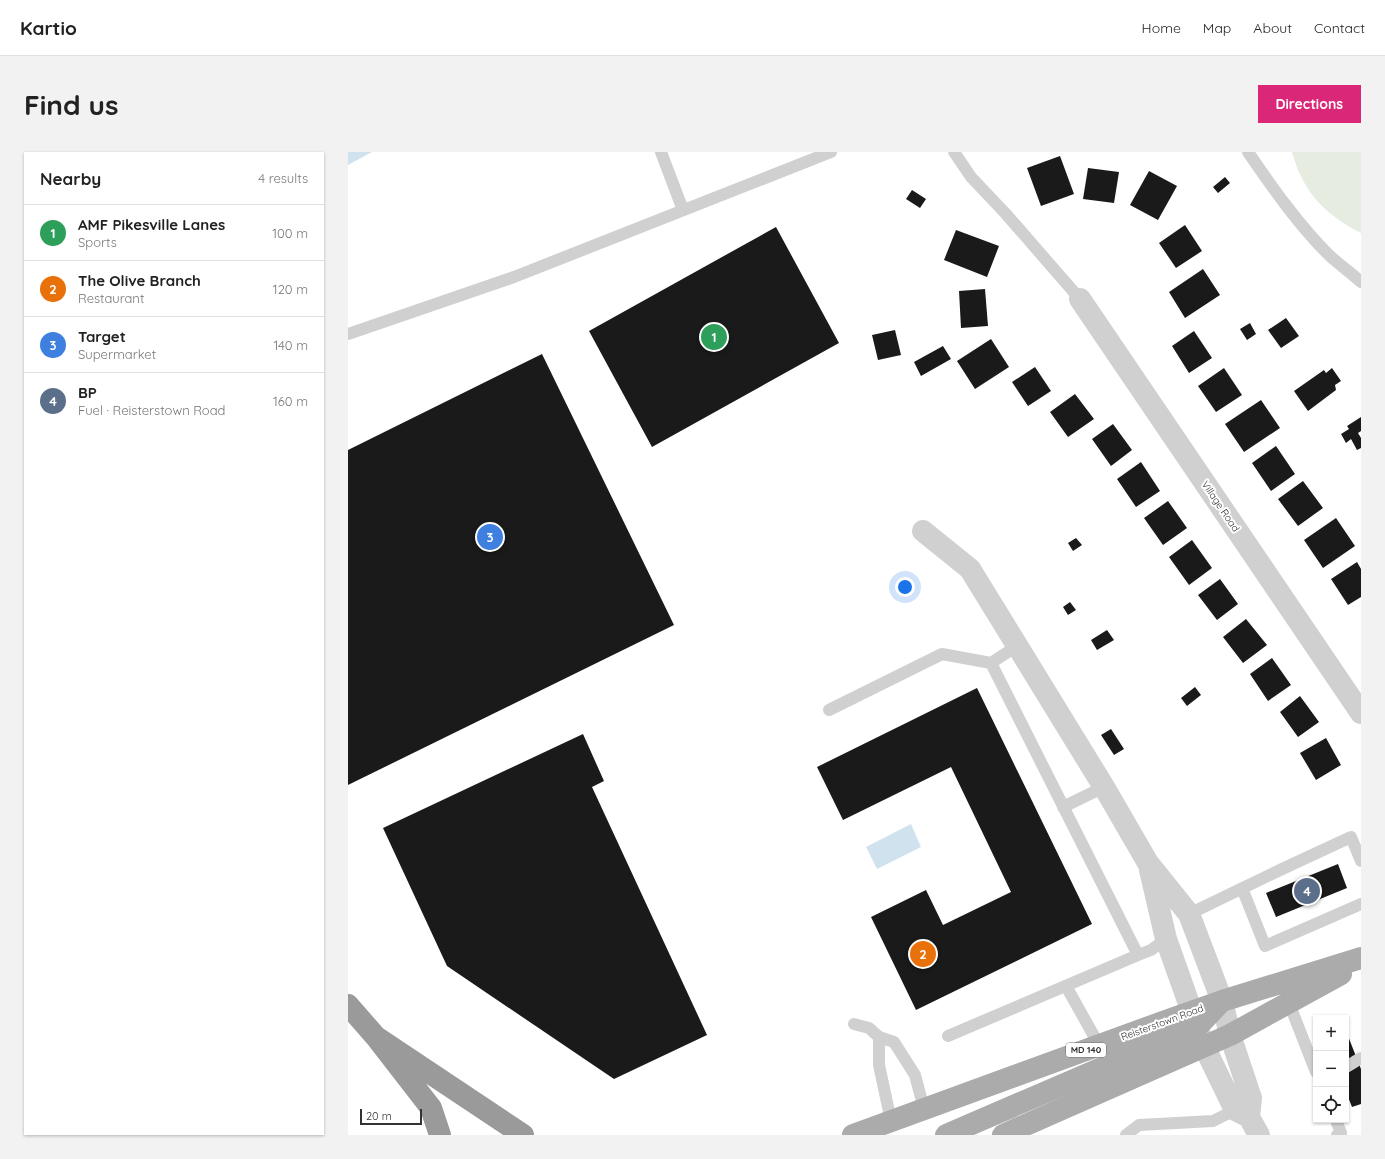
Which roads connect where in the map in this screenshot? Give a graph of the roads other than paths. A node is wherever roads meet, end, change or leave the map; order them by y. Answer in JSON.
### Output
{"nodes":[{"id":1,"x":661,"y":152,"type":"edge"},
{"id":2,"x":832,"y":152,"type":"edge"},
{"id":3,"x":954,"y":152,"type":"edge"},
{"id":4,"x":1248,"y":152,"type":"edge"},
{"id":5,"x":682,"y":210,"type":"junction"},
{"id":6,"x":1361,"y":282,"type":"edge"},
{"id":7,"x":1080,"y":299,"type":"joint"},
{"id":8,"x":348,"y":334,"type":"edge"},
{"id":9,"x":923,"y":532,"type":"dead end"},
{"id":10,"x":1017,"y":646,"type":"junction"},
{"id":11,"x":990,"y":663,"type":"junction"},
{"id":12,"x":829,"y":710,"type":"dead end"},
{"id":13,"x":1361,"y":713,"type":"edge"},
{"id":14,"x":1104,"y":787,"type":"junction"},
{"id":15,"x":1063,"y":807,"type":"junction"},
{"id":16,"x":1361,"y":860,"type":"edge"},
{"id":17,"x":1148,"y":863,"type":"junction"},
{"id":18,"x":1242,"y":888,"type":"junction"},
{"id":19,"x":1361,"y":904,"type":"edge"},
{"id":20,"x":1189,"y":914,"type":"junction"},
{"id":21,"x":1166,"y":939,"type":"junction"},
{"id":22,"x":1138,"y":955,"type":"junction"},
{"id":23,"x":1361,"y":958,"type":"edge"},
{"id":24,"x":1361,"y":963,"type":"edge"},
{"id":25,"x":1066,"y":986,"type":"junction"},
{"id":26,"x":1222,"y":1001,"type":"junction"},
{"id":27,"x":1289,"y":1003,"type":"junction"},
{"id":28,"x":348,"y":1005,"type":"edge"},
{"id":29,"x":854,"y":1024,"type":"dead end"},
{"id":30,"x":1198,"y":1028,"type":"junction"},
{"id":31,"x":948,"y":1036,"type":"dead end"},
{"id":32,"x":1230,"y":1036,"type":"junction"},
{"id":33,"x":879,"y":1037,"type":"junction"},
{"id":34,"x":376,"y":1038,"type":"junction"},
{"id":35,"x":1099,"y":1045,"type":"junction"},
{"id":36,"x":1361,"y":1058,"type":"edge"},
{"id":37,"x":1313,"y":1064,"type":"edge"},
{"id":38,"x":1349,"y":1065,"type":"edge"},
{"id":39,"x":924,"y":1109,"type":"junction"},
{"id":40,"x":891,"y":1121,"type":"junction"},
{"id":41,"x":1248,"y":1121,"type":"edge"},
{"id":42,"x":1337,"y":1123,"type":"edge"},
{"id":43,"x":1340,"y":1134,"type":"edge"},
{"id":44,"x":440,"y":1135,"type":"edge"},
{"id":45,"x":523,"y":1135,"type":"edge"},
{"id":46,"x":853,"y":1135,"type":"edge"},
{"id":47,"x":946,"y":1135,"type":"edge"},
{"id":48,"x":1003,"y":1135,"type":"edge"},
{"id":49,"x":1126,"y":1135,"type":"edge"}],
"edges":[{"from":1,"to":5,"type":"lane"},
{"from":2,"to":5,"type":"lane"},
{"from":3,"to":7,"type":"lane"},
{"from":4,"to":6,"type":"lane"},
{"from":5,"to":8,"type":"lane"},
{"from":7,"to":13,"type":"street","name":"Village Road"},
{"from":9,"to":10,"type":"street"},
{"from":10,"to":11,"type":"lane"},
{"from":10,"to":14,"type":"street"},
{"from":11,"to":12,"type":"lane"},
{"from":11,"to":15,"type":"lane"},
{"from":14,"to":15,"type":"lane"},
{"from":14,"to":17,"type":"street"},
{"from":15,"to":22,"type":"lane"},
{"from":16,"to":18,"type":"lane"},
{"from":17,"to":20,"type":"street"},
{"from":17,"to":21,"type":"street"},
{"from":18,"to":19,"type":"lane"},
{"from":18,"to":20,"type":"lane"},
{"from":20,"to":26,"type":"street"},
{"from":21,"to":22,"type":"lane"},
{"from":21,"to":30,"type":"street"},
{"from":22,"to":25,"type":"lane"},
{"from":23,"to":26,"type":"main road"},
{"from":24,"to":27,"type":"main road","name":"Reisterstown Road","number":"MD 140"},
{"from":25,"to":31,"type":"lane"},
{"from":25,"to":35,"type":"lane"},
{"from":26,"to":30,"type":"main road"},
{"from":26,"to":32,"type":"street"},
{"from":27,"to":32,"type":"main road","name":"Reisterstown Road","number":"MD 140"},
{"from":27,"to":37,"type":"lane"},
{"from":28,"to":34,"type":"highway"},
{"from":29,"to":33,"type":"lane"},
{"from":30,"to":32,"type":"main road","name":"Reisterstown Road","number":"MD 140"},
{"from":30,"to":35,"type":"main road","name":"Reisterstown Road","number":"MD 140"},
{"from":30,"to":41,"type":"street"},
{"from":30,"to":47,"type":"main road"},
{"from":30,"to":48,"type":"main road","name":"Reisterstown Road","number":"MD 140"},
{"from":32,"to":41,"type":"street"},
{"from":33,"to":39,"type":"lane"},
{"from":33,"to":40,"type":"lane"},
{"from":34,"to":44,"type":"highway"},
{"from":34,"to":45,"type":"highway"},
{"from":35,"to":39,"type":"main road","name":"Reisterstown Road","number":"MD 140"},
{"from":36,"to":38,"type":"lane"},
{"from":39,"to":40,"type":"main road","name":"Reisterstown Road","number":"MD 140"},
{"from":40,"to":46,"type":"main road","name":"Reisterstown Road","number":"MD 140"},
{"from":41,"to":49,"type":"lane"},
{"from":42,"to":43,"type":"lane"}]}
